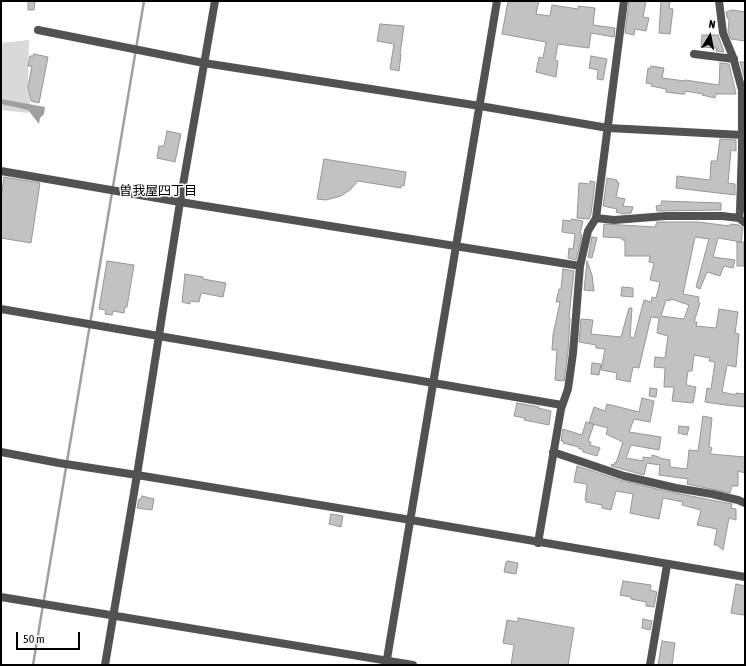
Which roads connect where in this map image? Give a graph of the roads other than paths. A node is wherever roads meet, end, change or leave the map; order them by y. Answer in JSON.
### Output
{"nodes":[{"id":1,"x":215,"y":1,"type":"edge"},
{"id":2,"x":497,"y":1,"type":"edge"},
{"id":3,"x":624,"y":1,"type":"edge"},
{"id":4,"x":719,"y":1,"type":"edge"},
{"id":5,"x":38,"y":30,"type":"dead end"},
{"id":6,"x":694,"y":54,"type":"dead end"},
{"id":7,"x":734,"y":59,"type":"junction"},
{"id":8,"x":204,"y":63,"type":"junction"},
{"id":9,"x":744,"y":104,"type":"edge"},
{"id":10,"x":480,"y":106,"type":"junction"},
{"id":11,"x":608,"y":128,"type":"junction"},
{"id":12,"x":742,"y":134,"type":"junction"},
{"id":13,"x":1,"y":171,"type":"edge"},
{"id":14,"x":180,"y":202,"type":"junction"},
{"id":15,"x":596,"y":218,"type":"junction"},
{"id":16,"x":742,"y":221,"type":"edge"},
{"id":17,"x":456,"y":245,"type":"junction"},
{"id":18,"x":580,"y":266,"type":"junction"},
{"id":19,"x":1,"y":310,"type":"edge"},
{"id":20,"x":159,"y":336,"type":"junction"},
{"id":21,"x":433,"y":382,"type":"junction"},
{"id":22,"x":562,"y":405,"type":"junction"},
{"id":23,"x":1,"y":452,"type":"edge"},
{"id":24,"x":553,"y":452,"type":"junction"},
{"id":25,"x":137,"y":475,"type":"junction"},
{"id":26,"x":745,"y":503,"type":"edge"},
{"id":27,"x":411,"y":520,"type":"junction"},
{"id":28,"x":538,"y":543,"type":"junction"},
{"id":29,"x":667,"y":565,"type":"junction"},
{"id":30,"x":745,"y":578,"type":"edge"},
{"id":31,"x":1,"y":597,"type":"edge"},
{"id":32,"x":113,"y":615,"type":"junction"},
{"id":33,"x":386,"y":663,"type":"edge"},
{"id":34,"x":105,"y":665,"type":"edge"},
{"id":35,"x":413,"y":665,"type":"edge"},
{"id":36,"x":650,"y":665,"type":"edge"}],
"edges":[{"from":1,"to":8,"type":"street"},
{"from":2,"to":10,"type":"street"},
{"from":3,"to":11,"type":"street"},
{"from":4,"to":7,"type":"street"},
{"from":5,"to":8,"type":"street"},
{"from":6,"to":7,"type":"street"},
{"from":7,"to":9,"type":"street"},
{"from":8,"to":10,"type":"street"},
{"from":8,"to":14,"type":"street"},
{"from":9,"to":12,"type":"street"},
{"from":10,"to":11,"type":"street"},
{"from":10,"to":17,"type":"street"},
{"from":11,"to":12,"type":"street"},
{"from":11,"to":15,"type":"street"},
{"from":12,"to":16,"type":"street"},
{"from":13,"to":14,"type":"street"},
{"from":14,"to":17,"type":"street"},
{"from":14,"to":20,"type":"street"},
{"from":15,"to":16,"type":"street"},
{"from":15,"to":18,"type":"street"},
{"from":17,"to":18,"type":"street"},
{"from":17,"to":21,"type":"street"},
{"from":18,"to":22,"type":"street"},
{"from":19,"to":20,"type":"street"},
{"from":20,"to":21,"type":"street"},
{"from":20,"to":25,"type":"street"},
{"from":21,"to":22,"type":"street"},
{"from":21,"to":27,"type":"street"},
{"from":22,"to":24,"type":"street"},
{"from":23,"to":25,"type":"street"},
{"from":24,"to":26,"type":"street"},
{"from":24,"to":28,"type":"street"},
{"from":25,"to":27,"type":"street"},
{"from":25,"to":32,"type":"street"},
{"from":27,"to":28,"type":"street"},
{"from":27,"to":33,"type":"street"},
{"from":28,"to":29,"type":"street"},
{"from":29,"to":30,"type":"street"},
{"from":29,"to":36,"type":"street"},
{"from":31,"to":32,"type":"street"},
{"from":32,"to":33,"type":"street"},
{"from":32,"to":34,"type":"street"},
{"from":33,"to":35,"type":"street"}]}
